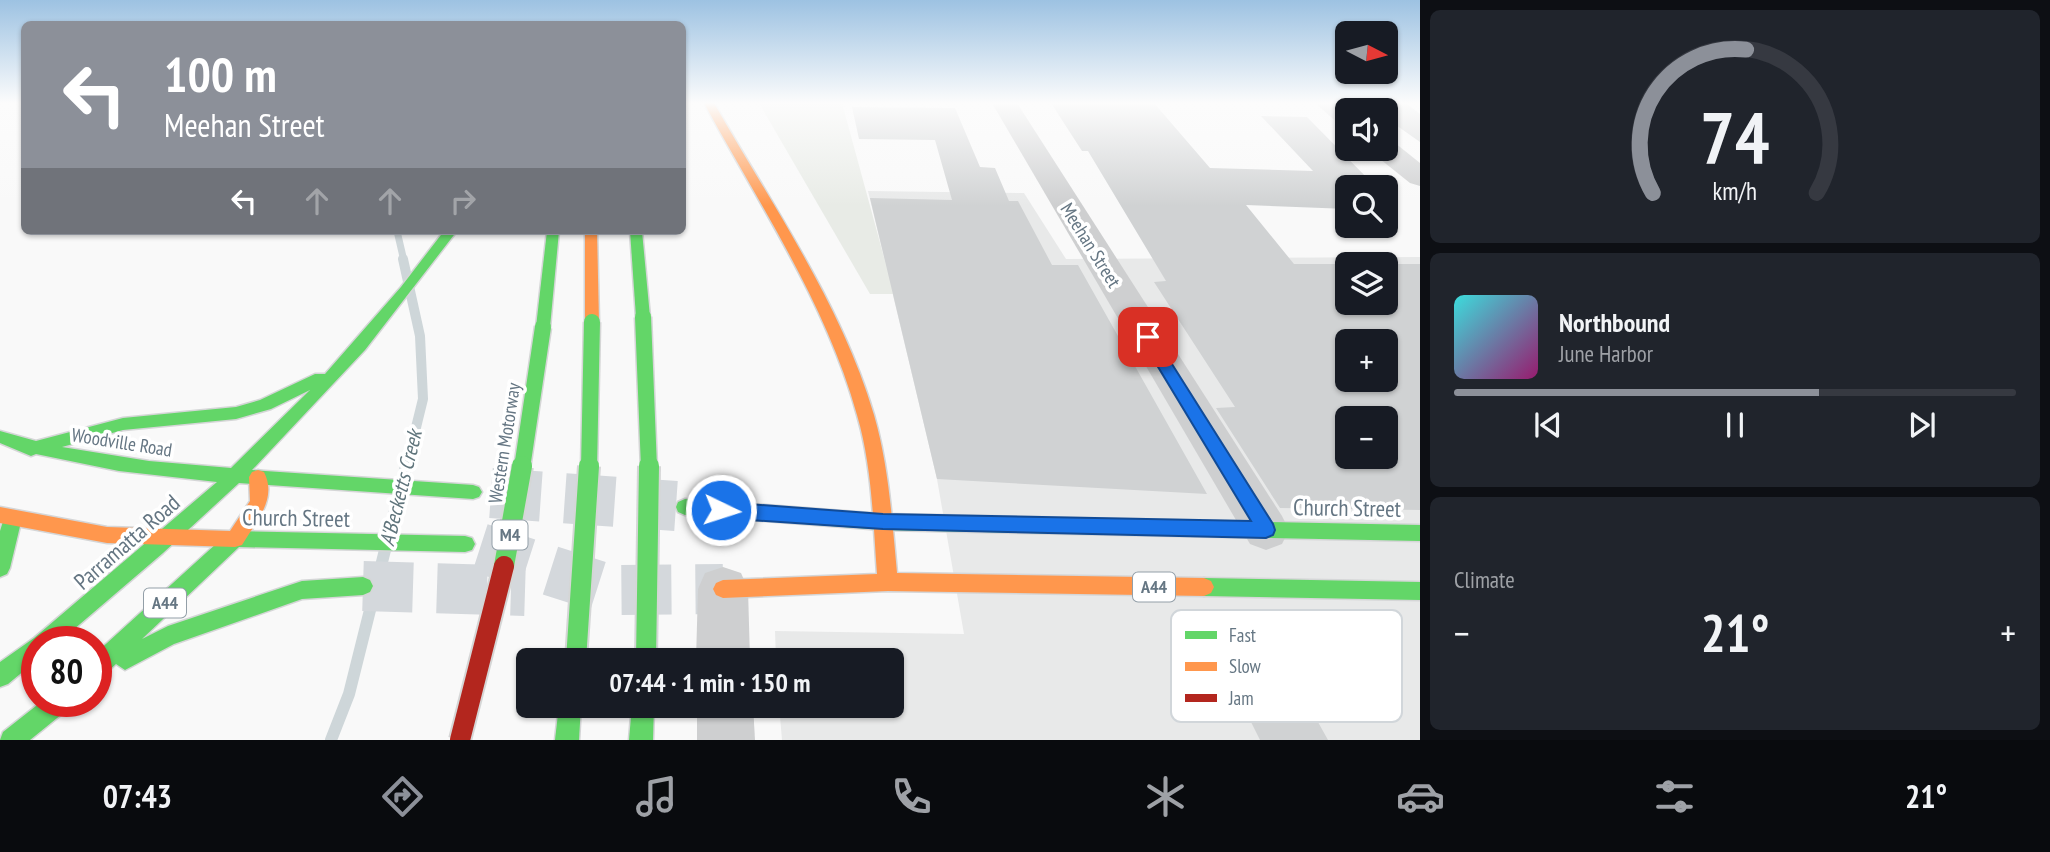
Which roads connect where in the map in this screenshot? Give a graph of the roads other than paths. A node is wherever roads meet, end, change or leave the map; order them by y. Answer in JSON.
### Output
{"nodes":[{"id":1,"x":729,"y":138,"type":"edge"},
{"id":2,"x":1025,"y":138,"type":"edge"},
{"id":3,"x":1398,"y":159,"type":"edge"},
{"id":4,"x":1420,"y":177,"type":"edge"},
{"id":5,"x":449,"y":235,"type":"edge"},
{"id":6,"x":553,"y":235,"type":"edge"},
{"id":7,"x":591,"y":235,"type":"edge"},
{"id":8,"x":636,"y":235,"type":"edge"},
{"id":9,"x":345,"y":366,"type":"junction"},
{"id":10,"x":0,"y":437,"type":"edge"},
{"id":11,"x":31,"y":449,"type":"junction"},
{"id":12,"x":240,"y":475,"type":"junction"},
{"id":13,"x":258,"y":477,"type":"junction"},
{"id":14,"x":473,"y":492,"type":"tunnel mouth"},
{"id":15,"x":685,"y":507,"type":"tunnel mouth"},
{"id":16,"x":7,"y":517,"type":"edge"},
{"id":17,"x":883,"y":522,"type":"junction"},
{"id":18,"x":1266,"y":530,"type":"junction"},
{"id":19,"x":1420,"y":533,"type":"edge"},
{"id":20,"x":167,"y":538,"type":"junction"},
{"id":21,"x":235,"y":539,"type":"junction"},
{"id":22,"x":465,"y":544,"type":"tunnel mouth"},
{"id":23,"x":0,"y":568,"type":"edge"},
{"id":24,"x":888,"y":582,"type":"junction"},
{"id":25,"x":363,"y":586,"type":"tunnel mouth"},
{"id":26,"x":723,"y":589,"type":"joint"},
{"id":27,"x":1420,"y":591,"type":"edge"},
{"id":28,"x":62,"y":626,"type":"edge"},
{"id":29,"x":577,"y":648,"type":"edge"},
{"id":30,"x":646,"y":648,"type":"edge"},
{"id":31,"x":723,"y":648,"type":"edge"},
{"id":32,"x":112,"y":653,"type":"edge"},
{"id":33,"x":21,"y":660,"type":"edge"},
{"id":34,"x":112,"y":668,"type":"edge"},
{"id":35,"x":0,"y":676,"type":"edge"},
{"id":36,"x":40,"y":717,"type":"edge"},
{"id":37,"x":569,"y":718,"type":"edge"},
{"id":38,"x":642,"y":718,"type":"edge"},
{"id":39,"x":725,"y":718,"type":"edge"},
{"id":40,"x":11,"y":740,"type":"edge"},
{"id":41,"x":460,"y":740,"type":"edge"},
{"id":42,"x":566,"y":740,"type":"edge"},
{"id":43,"x":641,"y":740,"type":"edge"},
{"id":44,"x":726,"y":740,"type":"edge"}],
"edges":[{"from":1,"to":17,"type":"main road"},
{"from":2,"to":18,"type":"street","name":"Meehan Street"},
{"from":3,"to":4,"type":"street"},
{"from":5,"to":9,"type":"main road","name":"Parramatta Road"},
{"from":6,"to":41,"type":"main road","name":"Western Motorway","number":"M4","bridge":true},
{"from":7,"to":29,"type":"main road","bridge":true},
{"from":8,"to":30,"type":"main road","bridge":true},
{"from":9,"to":11,"type":"main road"},
{"from":9,"to":12,"type":"main road","name":"Parramatta Road"},
{"from":10,"to":11,"type":"main road","name":"Woodville Road"},
{"from":11,"to":12,"type":"main road","name":"Woodville Road"},
{"from":12,"to":13,"type":"main road","name":"Church Street"},
{"from":12,"to":20,"type":"main road","name":"Parramatta Road","number":"A44"},
{"from":13,"to":14,"type":"main road","name":"Church Street"},
{"from":13,"to":21,"type":"main road","number":"A44"},
{"from":15,"to":17,"type":"main road","name":"Church Street"},
{"from":16,"to":20,"type":"main road"},
{"from":16,"to":23,"type":"main road"},
{"from":17,"to":18,"type":"main road","name":"Church Street"},
{"from":17,"to":24,"type":"main road"},
{"from":18,"to":19,"type":"main road","name":"Church Street"},
{"from":20,"to":21,"type":"main road","name":"Church Street"},
{"from":20,"to":28,"type":"main road","name":"Parramatta Road","number":"A44"},
{"from":21,"to":22,"type":"main road","name":"Church Street"},
{"from":21,"to":32,"type":"main road","number":"A44"},
{"from":24,"to":26,"type":"main road","number":"A44"},
{"from":24,"to":27,"type":"main road","number":"A44"},
{"from":25,"to":34,"type":"main road","number":"A44"},
{"from":26,"to":31,"type":"street"},
{"from":33,"to":35,"type":"main road"},
{"from":36,"to":40,"type":"main road"},
{"from":37,"to":42,"type":"main road"},
{"from":38,"to":43,"type":"main road"},
{"from":39,"to":44,"type":"street"}]}
